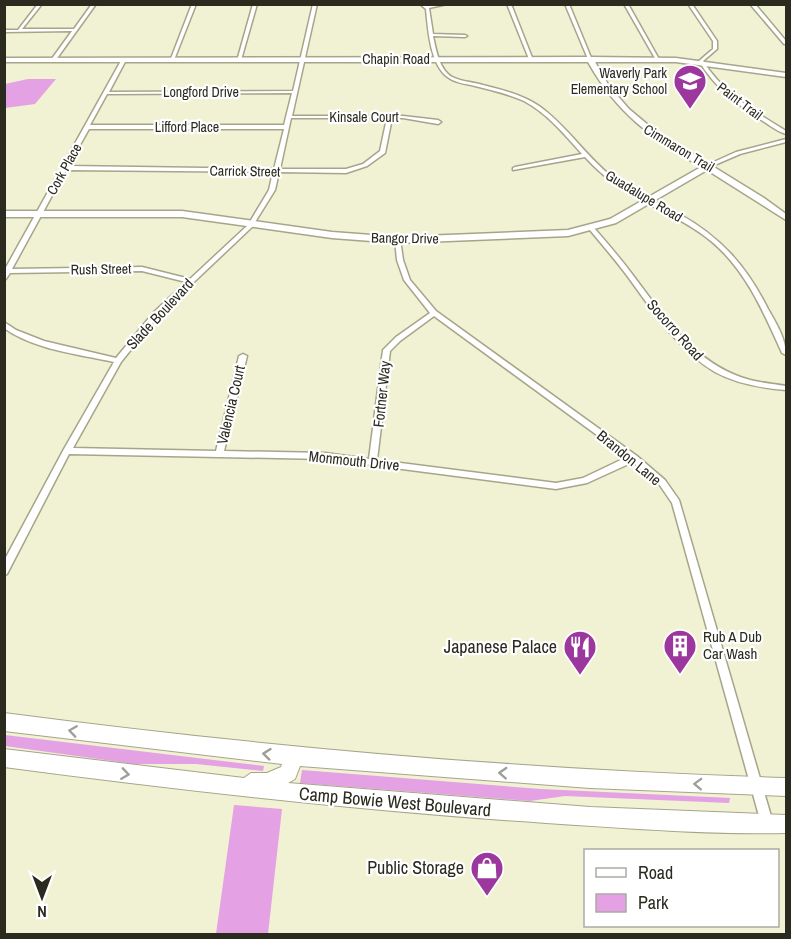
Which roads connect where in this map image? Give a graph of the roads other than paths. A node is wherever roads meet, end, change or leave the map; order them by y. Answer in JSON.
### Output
{"nodes":[{"id":1,"x":40,"y":4,"type":"edge"},
{"id":2,"x":94,"y":4,"type":"edge"},
{"id":3,"x":194,"y":4,"type":"edge"},
{"id":4,"x":255,"y":4,"type":"edge"},
{"id":5,"x":315,"y":4,"type":"edge"},
{"id":6,"x":422,"y":4,"type":"edge"},
{"id":7,"x":445,"y":4,"type":"edge"},
{"id":8,"x":509,"y":4,"type":"edge"},
{"id":9,"x":567,"y":4,"type":"edge"},
{"id":10,"x":627,"y":4,"type":"edge"},
{"id":11,"x":690,"y":4,"type":"edge"},
{"id":12,"x":752,"y":4,"type":"edge"},
{"id":13,"x":427,"y":7,"type":"junction"},
{"id":14,"x":74,"y":30,"type":"junction"},
{"id":15,"x":4,"y":31,"type":"edge"},
{"id":16,"x":19,"y":31,"type":"junction"},
{"id":17,"x":430,"y":35,"type":"junction"},
{"id":18,"x":465,"y":36,"type":"dead end"},
{"id":19,"x":786,"y":43,"type":"edge"},
{"id":20,"x":439,"y":59,"type":"junction"},
{"id":21,"x":531,"y":59,"type":"junction"},
{"id":22,"x":590,"y":59,"type":"junction"},
{"id":23,"x":4,"y":60,"type":"edge"},
{"id":24,"x":53,"y":60,"type":"junction"},
{"id":25,"x":124,"y":60,"type":"junction"},
{"id":26,"x":172,"y":60,"type":"junction"},
{"id":27,"x":239,"y":60,"type":"junction"},
{"id":28,"x":304,"y":60,"type":"junction"},
{"id":29,"x":658,"y":60,"type":"junction"},
{"id":30,"x":701,"y":62,"type":"junction"},
{"id":31,"x":786,"y":75,"type":"edge"},
{"id":32,"x":295,"y":92,"type":"junction"},
{"id":33,"x":106,"y":93,"type":"junction"},
{"id":34,"x":290,"y":117,"type":"junction"},
{"id":35,"x":390,"y":117,"type":"junction"},
{"id":36,"x":438,"y":122,"type":"dead end"},
{"id":37,"x":287,"y":127,"type":"junction"},
{"id":38,"x":87,"y":128,"type":"junction"},
{"id":39,"x":786,"y":133,"type":"edge"},
{"id":40,"x":786,"y":141,"type":"edge"},
{"id":41,"x":585,"y":155,"type":"junction"},
{"id":42,"x":708,"y":166,"type":"junction"},
{"id":43,"x":65,"y":168,"type":"junction"},
{"id":44,"x":515,"y":169,"type":"dead end"},
{"id":45,"x":278,"y":171,"type":"junction"},
{"id":46,"x":648,"y":199,"type":"junction"},
{"id":47,"x":4,"y":214,"type":"edge"},
{"id":48,"x":39,"y":214,"type":"junction"},
{"id":49,"x":786,"y":218,"type":"edge"},
{"id":50,"x":252,"y":222,"type":"junction"},
{"id":51,"x":592,"y":229,"type":"junction"},
{"id":52,"x":399,"y":240,"type":"junction"},
{"id":53,"x":8,"y":271,"type":"junction"},
{"id":54,"x":4,"y":278,"type":"edge"},
{"id":55,"x":191,"y":281,"type":"junction"},
{"id":56,"x":434,"y":314,"type":"junction"},
{"id":57,"x":5,"y":326,"type":"edge"},
{"id":58,"x":786,"y":353,"type":"edge"},
{"id":59,"x":243,"y":356,"type":"dead end"},
{"id":60,"x":118,"y":361,"type":"junction"},
{"id":61,"x":786,"y":388,"type":"edge"},
{"id":62,"x":67,"y":451,"type":"junction"},
{"id":63,"x":219,"y":454,"type":"junction"},
{"id":64,"x":634,"y":458,"type":"junction"},
{"id":65,"x":373,"y":462,"type":"junction"},
{"id":66,"x":4,"y":571,"type":"edge"},
{"id":67,"x":4,"y":722,"type":"edge"},
{"id":68,"x":293,"y":757,"type":"junction"},
{"id":69,"x":4,"y":758,"type":"edge"},
{"id":70,"x":196,"y":784,"type":"junction"},
{"id":71,"x":756,"y":786,"type":"junction"},
{"id":72,"x":786,"y":787,"type":"edge"},
{"id":73,"x":767,"y":824,"type":"junction"},
{"id":74,"x":786,"y":824,"type":"edge"}],
"edges":[{"from":1,"to":16,"type":"street"},
{"from":2,"to":14,"type":"street"},
{"from":3,"to":26,"type":"street"},
{"from":4,"to":27,"type":"street"},
{"from":5,"to":28,"type":"street"},
{"from":6,"to":13,"type":"street"},
{"from":7,"to":13,"type":"street"},
{"from":8,"to":21,"type":"street"},
{"from":9,"to":22,"type":"street"},
{"from":10,"to":29,"type":"street"},
{"from":11,"to":30,"type":"street"},
{"from":12,"to":19,"type":"street"},
{"from":13,"to":17,"type":"street","name":"Guadalupe Road"},
{"from":14,"to":16,"type":"street"},
{"from":14,"to":24,"type":"street"},
{"from":15,"to":16,"type":"street"},
{"from":17,"to":18,"type":"street"},
{"from":17,"to":20,"type":"street","name":"Guadalupe Road"},
{"from":20,"to":21,"type":"street","name":"Chapin Road"},
{"from":20,"to":28,"type":"street","name":"Chapin Road"},
{"from":20,"to":41,"type":"street","name":"Guadalupe Road"},
{"from":21,"to":22,"type":"street","name":"Chapin Road"},
{"from":22,"to":29,"type":"street","name":"Chapin Road"},
{"from":22,"to":42,"type":"street","name":"Cimmaron Trail"},
{"from":23,"to":24,"type":"street","name":"Chapin Road"},
{"from":24,"to":25,"type":"street","name":"Chapin Road"},
{"from":25,"to":26,"type":"street","name":"Chapin Road"},
{"from":25,"to":33,"type":"street","name":"Cork Place"},
{"from":26,"to":27,"type":"street","name":"Chapin Road"},
{"from":27,"to":28,"type":"street","name":"Chapin Road"},
{"from":28,"to":32,"type":"street","name":"Slade Boulevard"},
{"from":29,"to":30,"type":"street","name":"Chapin Road"},
{"from":30,"to":31,"type":"street","name":"Chapin Road"},
{"from":30,"to":39,"type":"street","name":"Paint Trail"},
{"from":32,"to":33,"type":"street","name":"Longford Drive"},
{"from":32,"to":34,"type":"street","name":"Slade Boulevard"},
{"from":33,"to":38,"type":"street","name":"Cork Place"},
{"from":34,"to":35,"type":"street","name":"Kinsale Court"},
{"from":34,"to":37,"type":"street","name":"Slade Boulevard"},
{"from":35,"to":36,"type":"street","name":"Kinsale Court"},
{"from":35,"to":45,"type":"street","name":"Carrick Street"},
{"from":37,"to":38,"type":"street","name":"Lifford Place"},
{"from":37,"to":45,"type":"street","name":"Slade Boulevard"},
{"from":38,"to":43,"type":"street","name":"Cork Place"},
{"from":40,"to":42,"type":"street","name":"Bangor Drive"},
{"from":41,"to":44,"type":"street"},
{"from":41,"to":46,"type":"street","name":"Guadalupe Road"},
{"from":42,"to":46,"type":"street","name":"Bangor Drive"},
{"from":42,"to":49,"type":"street","name":"Cimmaron Trail"},
{"from":43,"to":45,"type":"street","name":"Carrick Street"},
{"from":43,"to":48,"type":"street","name":"Cork Place"},
{"from":45,"to":50,"type":"street","name":"Slade Boulevard"},
{"from":46,"to":51,"type":"street","name":"Bangor Drive"},
{"from":46,"to":58,"type":"street","name":"Guadalupe Road"},
{"from":47,"to":48,"type":"street","name":"Bangor Drive"},
{"from":48,"to":50,"type":"street","name":"Bangor Drive"},
{"from":48,"to":53,"type":"street","name":"Cork Place"},
{"from":50,"to":52,"type":"street","name":"Bangor Drive"},
{"from":50,"to":55,"type":"street","name":"Slade Boulevard"},
{"from":51,"to":52,"type":"street","name":"Bangor Drive"},
{"from":51,"to":61,"type":"street","name":"Socorro Road"},
{"from":52,"to":56,"type":"street","name":"Brandon Lane"},
{"from":53,"to":54,"type":"street","name":"Cork Place"},
{"from":53,"to":55,"type":"street","name":"Rush Street"},
{"from":55,"to":60,"type":"street","name":"Slade Boulevard"},
{"from":56,"to":64,"type":"street","name":"Brandon Lane"},
{"from":56,"to":65,"type":"street","name":"Fortner Way"},
{"from":57,"to":60,"type":"street"},
{"from":59,"to":63,"type":"street","name":"Valencia Court"},
{"from":60,"to":62,"type":"street","name":"Slade Boulevard"},
{"from":62,"to":63,"type":"street","name":"Monmouth Drive"},
{"from":62,"to":66,"type":"street","name":"Slade Boulevard"},
{"from":63,"to":65,"type":"street","name":"Monmouth Drive"},
{"from":64,"to":65,"type":"street","name":"Monmouth Drive"},
{"from":64,"to":71,"type":"street","name":"Brandon Lane"},
{"from":68,"to":67,"type":"main road","one_way":true},
{"from":68,"to":70,"type":"main road"},
{"from":71,"to":68,"type":"main road","one_way":true},
{"from":69,"to":70,"type":"main road","name":"Camp Bowie West Boulevard","one_way":true},
{"from":70,"to":73,"type":"main road","name":"Camp Bowie West Boulevard"},
{"from":71,"to":72,"type":"main road"},
{"from":71,"to":73,"type":"street","name":"Brandon Lane"},
{"from":73,"to":74,"type":"main road","name":"Camp Bowie West Boulevard"}]}
